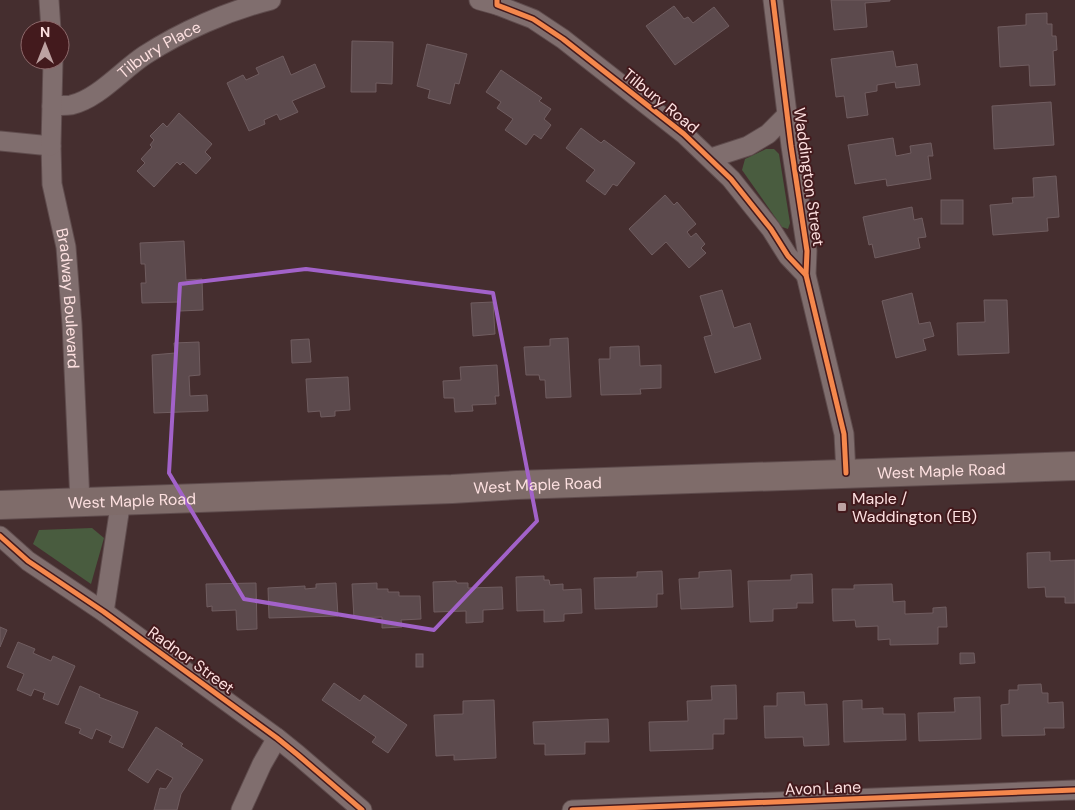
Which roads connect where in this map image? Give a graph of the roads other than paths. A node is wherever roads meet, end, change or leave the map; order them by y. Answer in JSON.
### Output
{"nodes":[{"id":1,"x":49,"y":0,"type":"edge"},
{"id":2,"x":271,"y":0,"type":"edge"},
{"id":3,"x":773,"y":0,"type":"edge"},
{"id":4,"x":491,"y":2,"type":"edge"},
{"id":5,"x":50,"y":20,"type":"edge"},
{"id":6,"x":52,"y":70,"type":"edge"},
{"id":7,"x":52,"y":106,"type":"junction"},
{"id":8,"x":787,"y":115,"type":"junction"},
{"id":9,"x":0,"y":140,"type":"edge"},
{"id":10,"x":51,"y":146,"type":"junction"},
{"id":11,"x":711,"y":158,"type":"junction"},
{"id":12,"x":806,"y":275,"type":"junction"},
{"id":13,"x":1075,"y":466,"type":"edge"},
{"id":14,"x":846,"y":473,"type":"junction"},
{"id":15,"x":121,"y":500,"type":"junction"},
{"id":16,"x":80,"y":502,"type":"junction"},
{"id":17,"x":0,"y":505,"type":"edge"},
{"id":18,"x":0,"y":536,"type":"edge"},
{"id":19,"x":104,"y":612,"type":"junction"},
{"id":20,"x":277,"y":738,"type":"junction"},
{"id":21,"x":1075,"y":790,"type":"edge"},
{"id":22,"x":892,"y":804,"type":"edge"},
{"id":23,"x":241,"y":810,"type":"edge"},
{"id":24,"x":362,"y":810,"type":"edge"},
{"id":25,"x":572,"y":810,"type":"edge"}],
"edges":[{"from":1,"to":5,"type":"street"},
{"from":2,"to":7,"type":"street","name":"Tilbury Place"},
{"from":3,"to":8,"type":"street","name":"Waddington Street"},
{"from":4,"to":11,"type":"street","name":"Tilbury Road"},
{"from":6,"to":7,"type":"street","name":"Bradway Boulevard"},
{"from":7,"to":10,"type":"street","name":"Bradway Boulevard"},
{"from":8,"to":11,"type":"street"},
{"from":8,"to":12,"type":"street","name":"Waddington Street"},
{"from":9,"to":10,"type":"street"},
{"from":10,"to":16,"type":"street","name":"Bradway Boulevard"},
{"from":11,"to":12,"type":"street","name":"Tilbury Road"},
{"from":12,"to":14,"type":"street","name":"Waddington Street"},
{"from":13,"to":14,"type":"main road","name":"West Maple Road"},
{"from":14,"to":15,"type":"main road","name":"West Maple Road"},
{"from":15,"to":16,"type":"main road","name":"West Maple Road"},
{"from":15,"to":19,"type":"street"},
{"from":16,"to":17,"type":"main road","name":"West Maple Road"},
{"from":18,"to":19,"type":"street","name":"Radnor Street"},
{"from":19,"to":20,"type":"street","name":"Radnor Street"},
{"from":20,"to":23,"type":"street"},
{"from":20,"to":24,"type":"street","name":"Radnor Street"},
{"from":21,"to":22,"type":"street","name":"Avon Lane"},
{"from":22,"to":25,"type":"street","name":"Avon Lane"}]}
